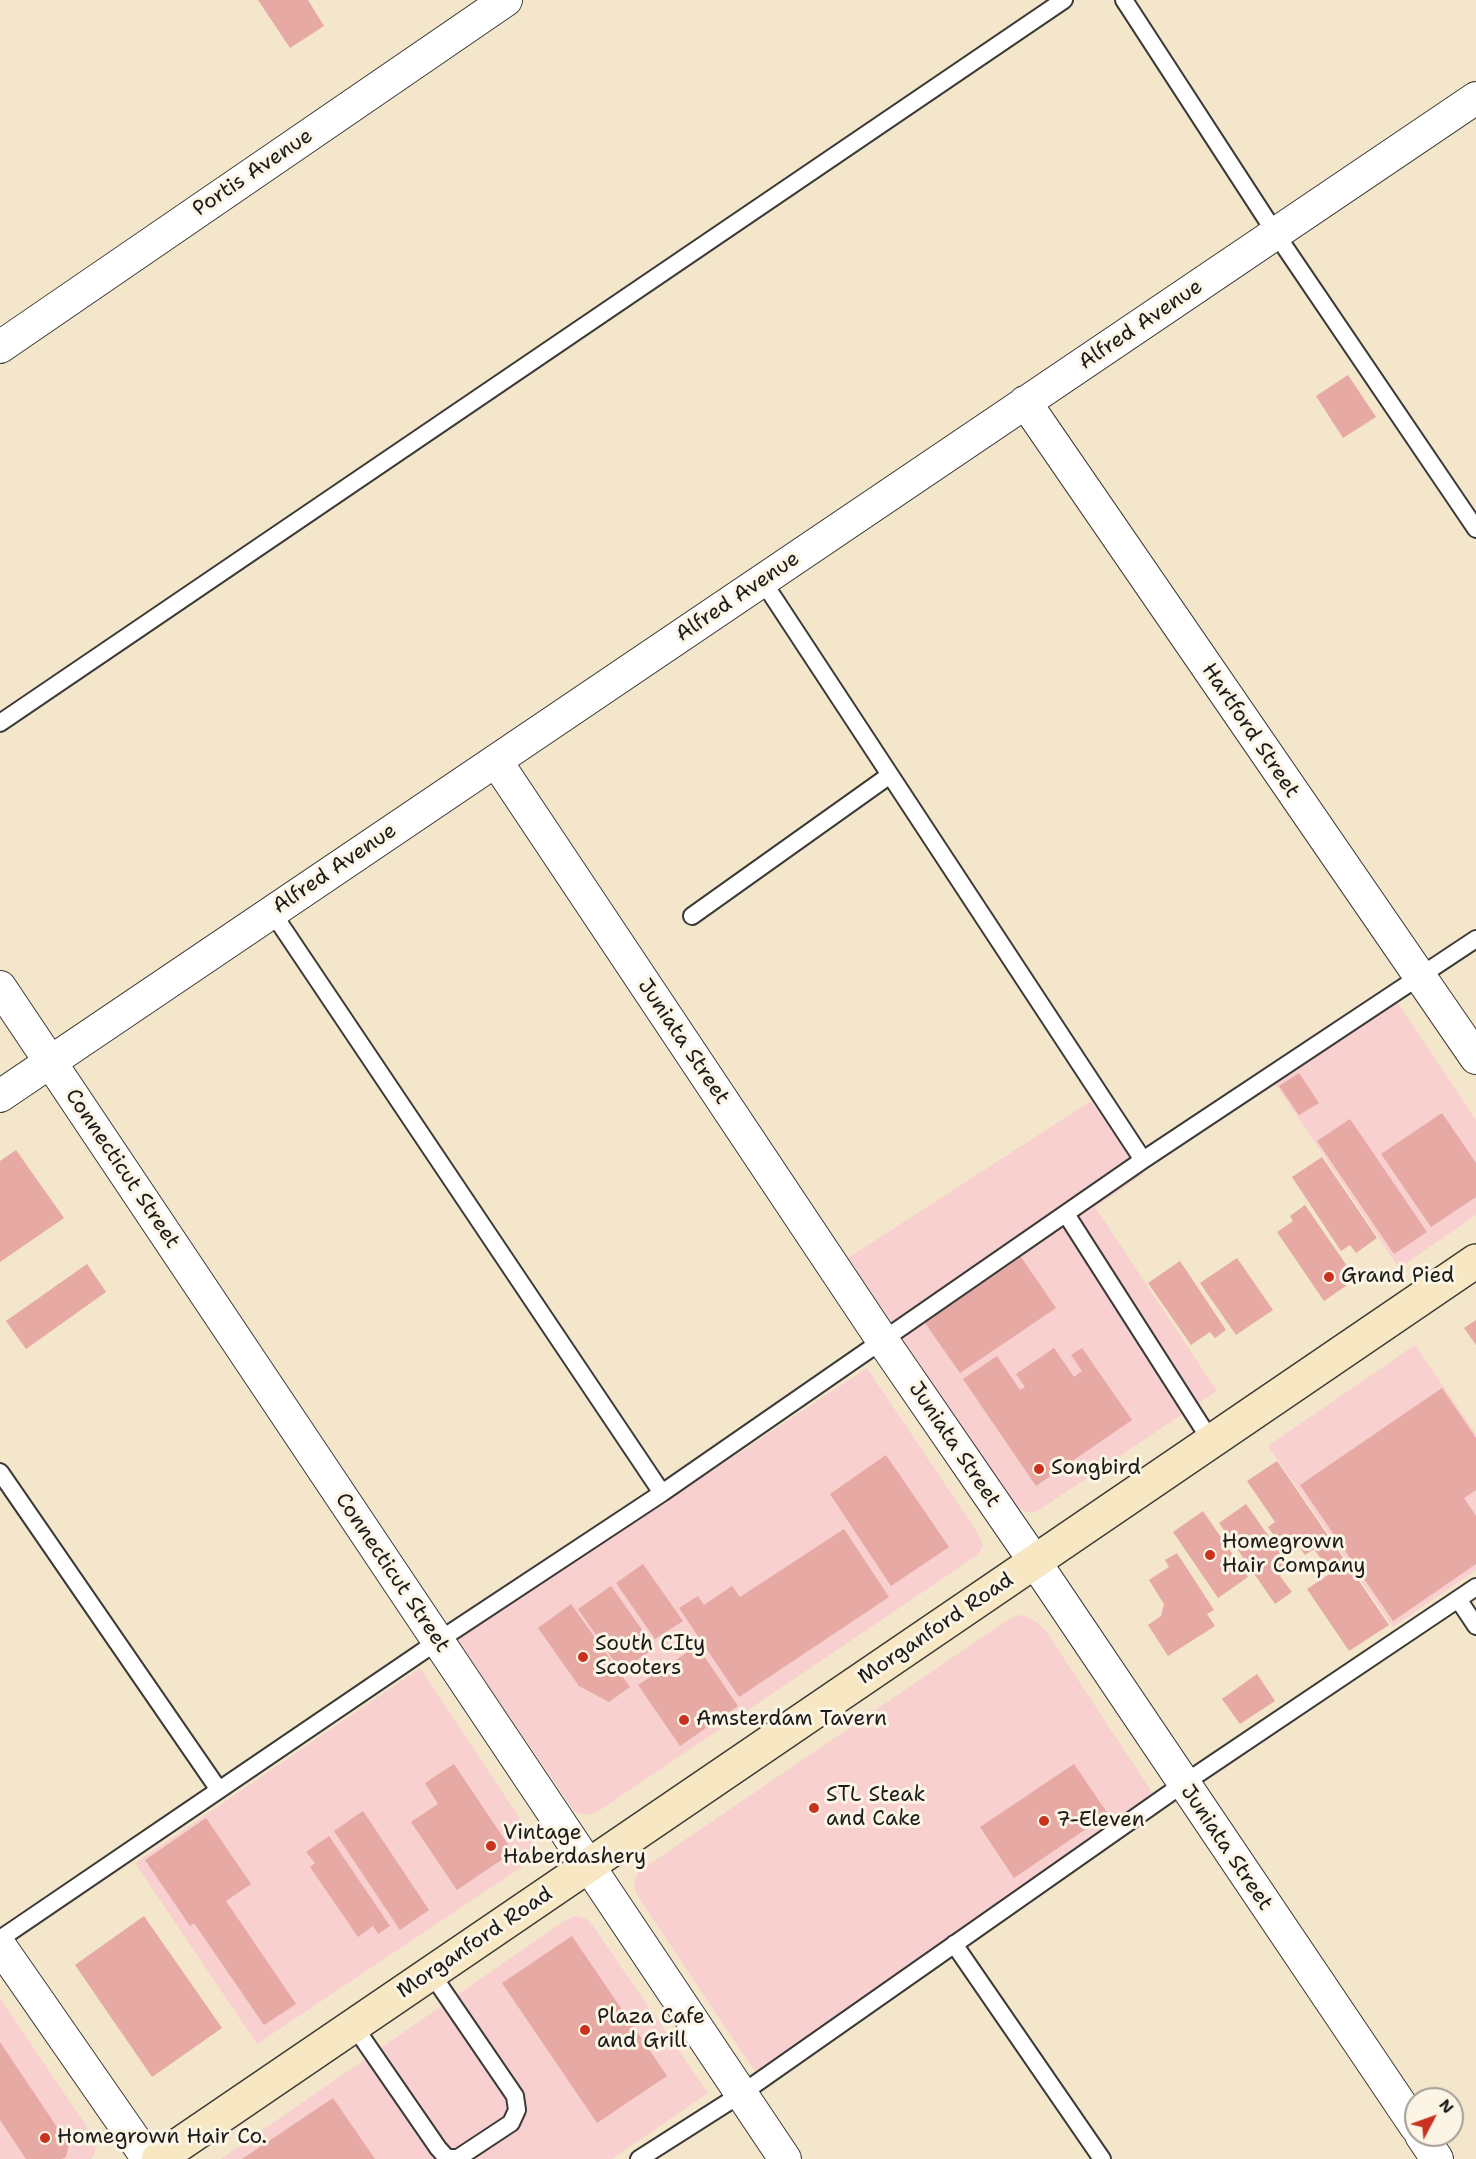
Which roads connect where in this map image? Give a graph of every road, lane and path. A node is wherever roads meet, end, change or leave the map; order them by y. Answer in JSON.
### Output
{"nodes":[{"id":1,"x":506,"y":0,"type":"edge"},
{"id":2,"x":1064,"y":0,"type":"edge"},
{"id":3,"x":1124,"y":0,"type":"edge"},
{"id":4,"x":1476,"y":98,"type":"edge"},
{"id":5,"x":1276,"y":234,"type":"junction"},
{"id":6,"x":0,"y":347,"type":"edge"},
{"id":7,"x":1025,"y":402,"type":"junction"},
{"id":8,"x":1476,"y":529,"type":"edge"},
{"id":9,"x":762,"y":580,"type":"junction"},
{"id":10,"x":0,"y":723,"type":"edge"},
{"id":11,"x":496,"y":760,"type":"junction"},
{"id":12,"x":890,"y":775,"type":"junction"},
{"id":13,"x":272,"y":912,"type":"junction"},
{"id":14,"x":692,"y":915,"type":"dead end"},
{"id":15,"x":1476,"y":939,"type":"edge"},
{"id":16,"x":1419,"y":978,"type":"junction"},
{"id":17,"x":0,"y":987,"type":"edge"},
{"id":18,"x":1476,"y":1058,"type":"edge"},
{"id":19,"x":50,"y":1062,"type":"junction"},
{"id":20,"x":0,"y":1096,"type":"edge"},
{"id":21,"x":1143,"y":1160,"type":"junction"},
{"id":22,"x":1066,"y":1214,"type":"junction"},
{"id":23,"x":1476,"y":1261,"type":"edge"},
{"id":24,"x":883,"y":1341,"type":"junction"},
{"id":25,"x":1211,"y":1441,"type":"junction"},
{"id":26,"x":0,"y":1472,"type":"edge"},
{"id":27,"x":662,"y":1493,"type":"junction"},
{"id":28,"x":1035,"y":1562,"type":"junction"},
{"id":29,"x":1476,"y":1587,"type":"edge"},
{"id":30,"x":1458,"y":1599,"type":"junction"},
{"id":31,"x":1476,"y":1626,"type":"edge"},
{"id":32,"x":438,"y":1641,"type":"junction"},
{"id":33,"x":1183,"y":1784,"type":"junction"},
{"id":34,"x":219,"y":1790,"type":"junction"},
{"id":35,"x":588,"y":1866,"type":"junction"},
{"id":36,"x":0,"y":1939,"type":"edge"},
{"id":37,"x":954,"y":1944,"type":"junction"},
{"id":38,"x":0,"y":1946,"type":"edge"},
{"id":39,"x":431,"y":1973,"type":"junction"},
{"id":40,"x":354,"y":2026,"type":"junction"},
{"id":41,"x":741,"y":2094,"type":"junction"},
{"id":42,"x":1404,"y":2109,"type":"edge"},
{"id":43,"x":148,"y":2159,"type":"edge"},
{"id":44,"x":158,"y":2159,"type":"edge"},
{"id":45,"x":639,"y":2159,"type":"edge"},
{"id":46,"x":785,"y":2159,"type":"edge"},
{"id":47,"x":1102,"y":2159,"type":"edge"}],
"edges":[{"from":1,"to":6,"type":"street","name":"Portis Avenue"},
{"from":2,"to":10,"type":"lane"},
{"from":3,"to":5,"type":"lane"},
{"from":4,"to":5,"type":"street","name":"Alfred Avenue"},
{"from":5,"to":7,"type":"street","name":"Alfred Avenue"},
{"from":5,"to":8,"type":"lane"},
{"from":7,"to":9,"type":"street","name":"Alfred Avenue"},
{"from":7,"to":16,"type":"street","name":"Hartford Street"},
{"from":9,"to":11,"type":"street","name":"Alfred Avenue"},
{"from":9,"to":12,"type":"lane"},
{"from":11,"to":13,"type":"street","name":"Alfred Avenue"},
{"from":11,"to":24,"type":"street","name":"Juniata Street"},
{"from":12,"to":14,"type":"lane"},
{"from":12,"to":21,"type":"lane"},
{"from":13,"to":19,"type":"street","name":"Alfred Avenue"},
{"from":13,"to":27,"type":"lane"},
{"from":15,"to":16,"type":"lane"},
{"from":16,"to":18,"type":"street","name":"Hartford Street"},
{"from":16,"to":21,"type":"lane"},
{"from":17,"to":19,"type":"street","name":"Connecticut Street"},
{"from":19,"to":20,"type":"street","name":"Alfred Avenue"},
{"from":19,"to":32,"type":"street","name":"Connecticut Street"},
{"from":21,"to":22,"type":"lane"},
{"from":22,"to":24,"type":"lane"},
{"from":22,"to":25,"type":"lane"},
{"from":23,"to":25,"type":"street","name":"Morganford Road"},
{"from":24,"to":27,"type":"lane"},
{"from":24,"to":28,"type":"street","name":"Juniata Street"},
{"from":25,"to":28,"type":"street","name":"Morganford Road"},
{"from":26,"to":34,"type":"lane"},
{"from":27,"to":32,"type":"lane"},
{"from":28,"to":33,"type":"street","name":"Juniata Street"},
{"from":28,"to":35,"type":"street","name":"Morganford Road"},
{"from":29,"to":30,"type":"lane"},
{"from":30,"to":31,"type":"lane"},
{"from":30,"to":33,"type":"lane"},
{"from":32,"to":34,"type":"lane"},
{"from":32,"to":35,"type":"street","name":"Connecticut Street"},
{"from":33,"to":37,"type":"lane"},
{"from":33,"to":42,"type":"street","name":"Juniata Street"},
{"from":34,"to":36,"type":"lane"},
{"from":35,"to":39,"type":"street","name":"Morganford Road"},
{"from":35,"to":41,"type":"street","name":"Connecticut Street"},
{"from":37,"to":41,"type":"lane"},
{"from":37,"to":47,"type":"lane"},
{"from":38,"to":43,"type":"street"},
{"from":39,"to":40,"type":"street","name":"Morganford Road"},
{"from":39,"to":40,"type":"lane"},
{"from":40,"to":44,"type":"street","name":"Morganford Road"},
{"from":41,"to":45,"type":"lane"},
{"from":41,"to":46,"type":"street","name":"Connecticut Street"}]}
